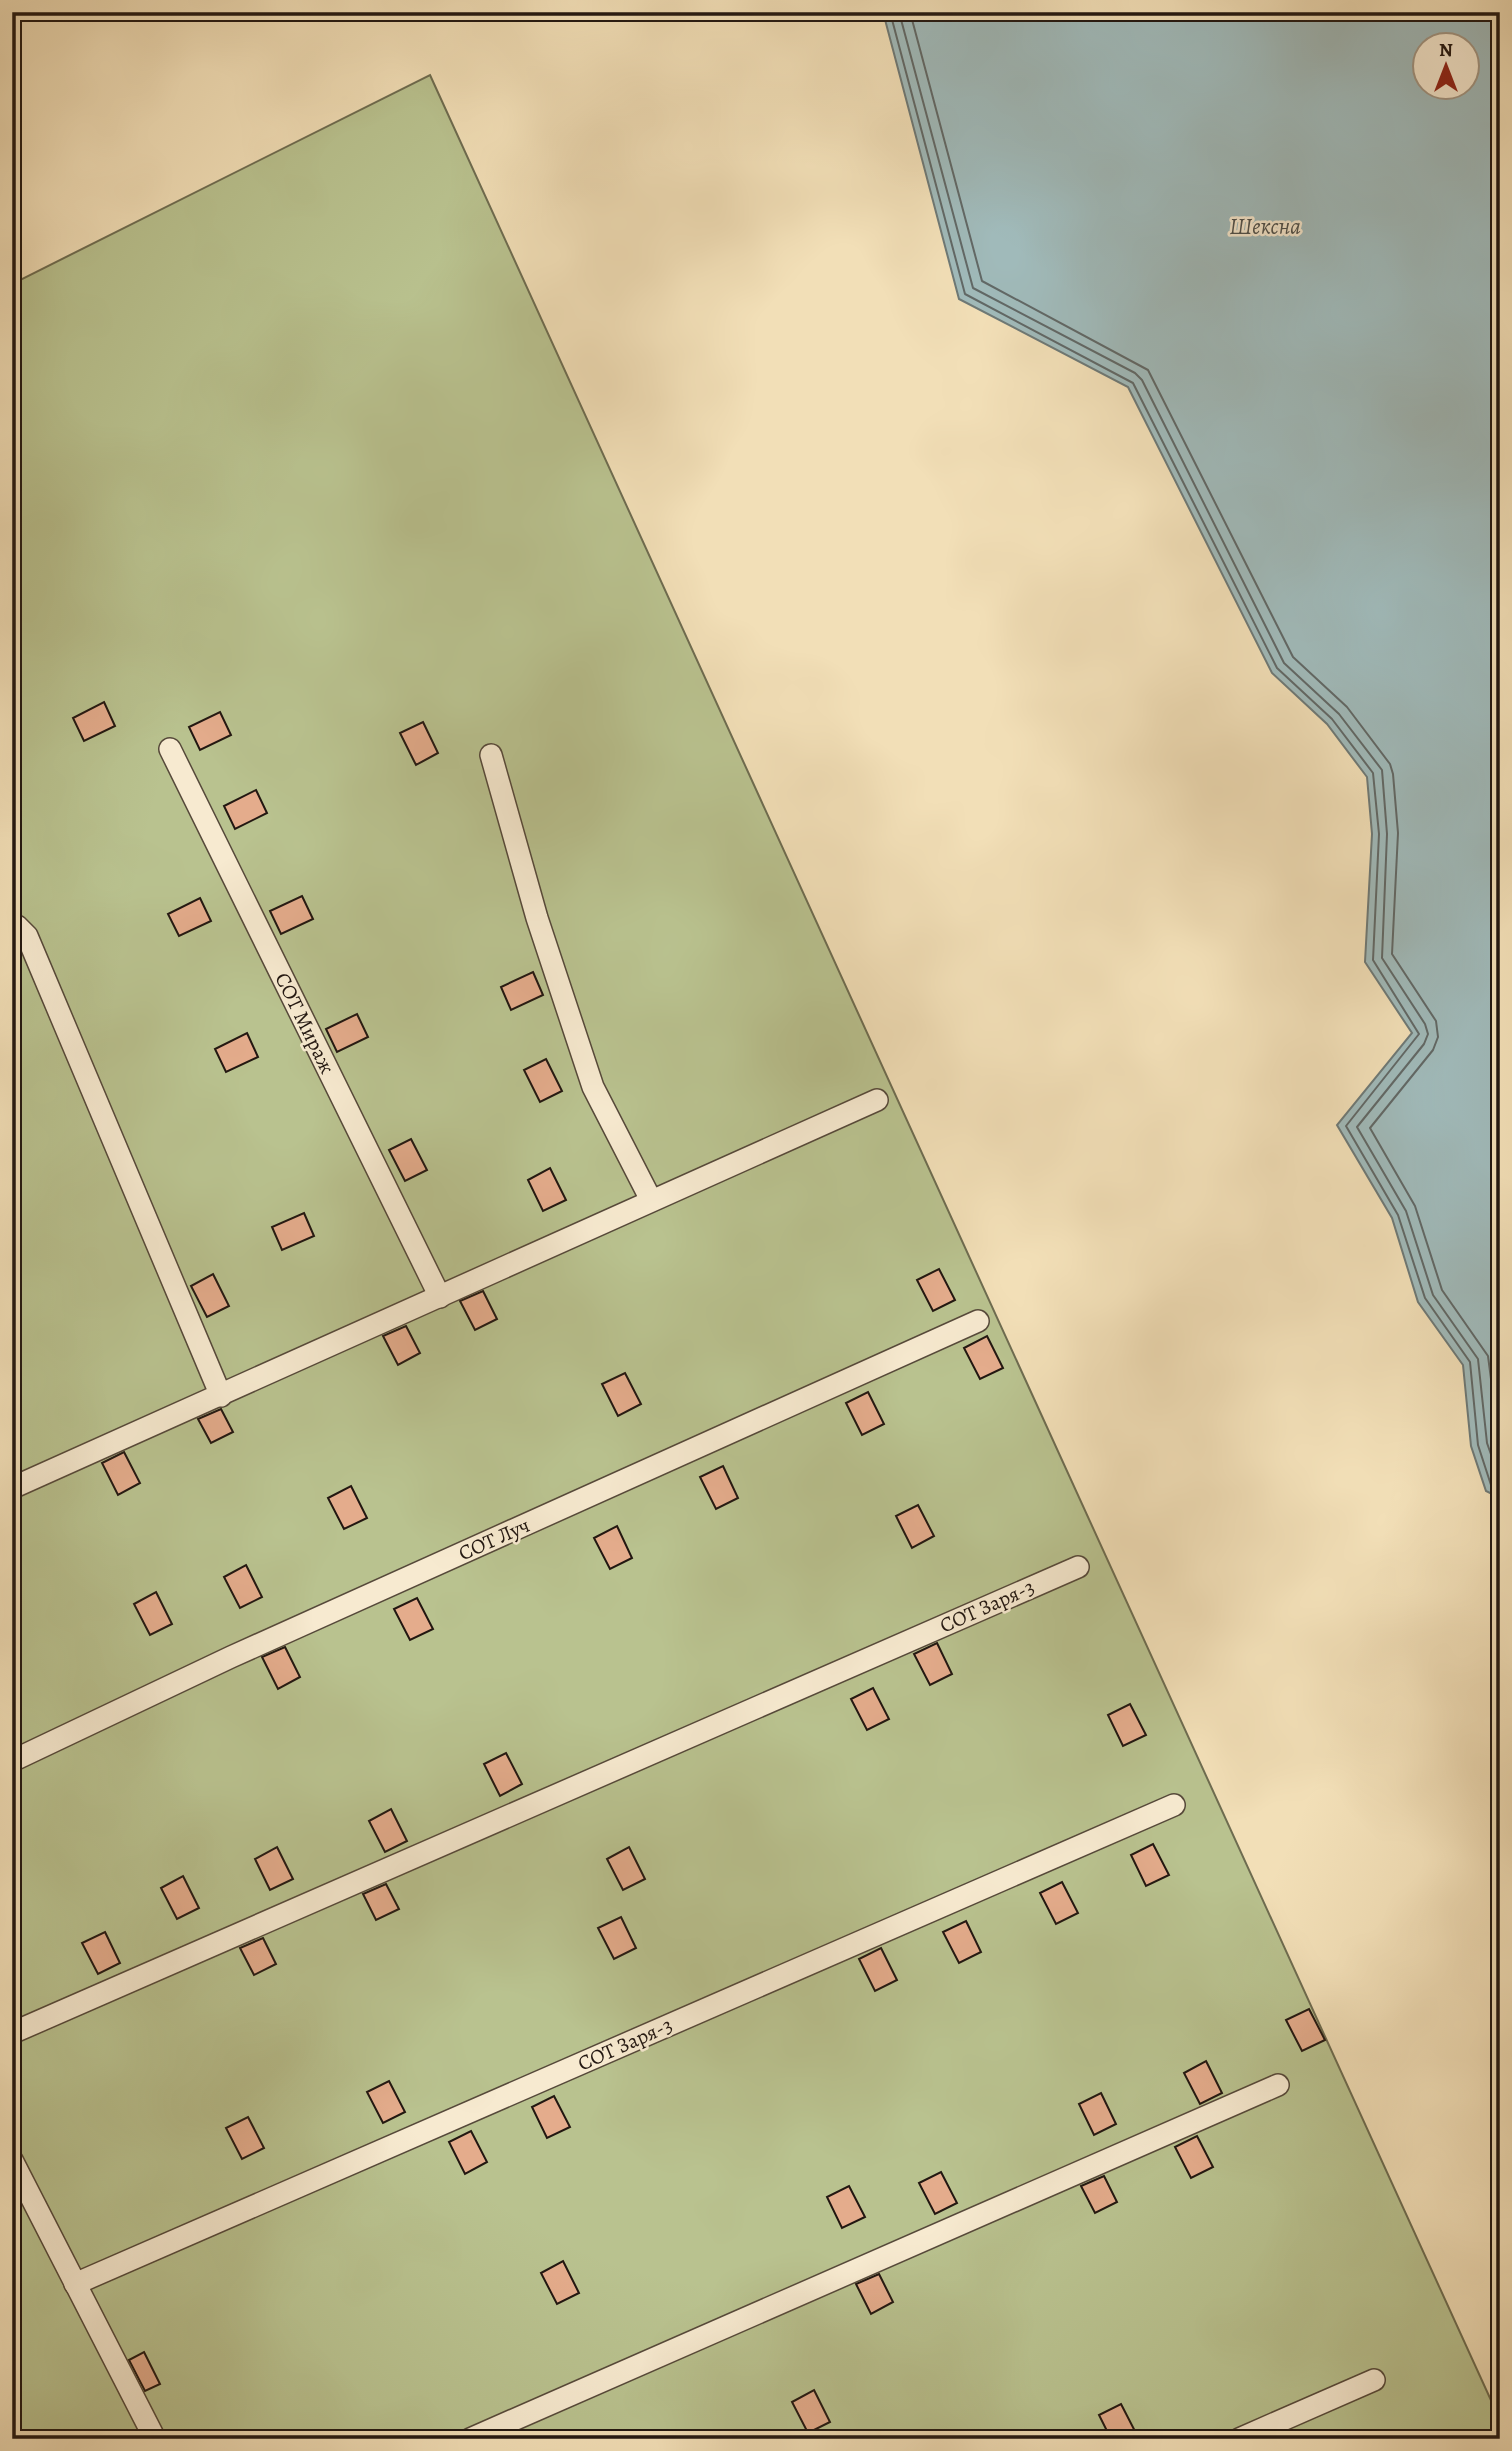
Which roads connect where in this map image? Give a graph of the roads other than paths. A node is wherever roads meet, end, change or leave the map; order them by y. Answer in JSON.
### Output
{"nodes":[{"id":1,"x":170,"y":749,"type":"dead end"},
{"id":2,"x":491,"y":755,"type":"dead end"},
{"id":3,"x":17,"y":926,"type":"dead end"},
{"id":4,"x":877,"y":1100,"type":"dead end"},
{"id":5,"x":651,"y":1200,"type":"junction"},
{"id":6,"x":440,"y":1297,"type":"junction"},
{"id":7,"x":978,"y":1321,"type":"dead end"},
{"id":8,"x":221,"y":1396,"type":"junction"},
{"id":9,"x":12,"y":1488,"type":"edge"},
{"id":10,"x":1078,"y":1567,"type":"dead end"},
{"id":11,"x":12,"y":1760,"type":"edge"},
{"id":12,"x":1174,"y":1805,"type":"dead end"},
{"id":13,"x":12,"y":2033,"type":"edge"},
{"id":14,"x":1278,"y":2085,"type":"dead end"},
{"id":15,"x":12,"y":2160,"type":"edge"},
{"id":16,"x":75,"y":2284,"type":"junction"},
{"id":17,"x":1374,"y":2380,"type":"dead end"},
{"id":18,"x":155,"y":2439,"type":"edge"},
{"id":19,"x":470,"y":2439,"type":"edge"},
{"id":20,"x":1239,"y":2439,"type":"edge"}],
"edges":[{"from":1,"to":6,"type":"street","name":"СОТ Мираж"},
{"from":2,"to":5,"type":"street"},
{"from":3,"to":8,"type":"street"},
{"from":4,"to":5,"type":"street"},
{"from":5,"to":6,"type":"street"},
{"from":6,"to":8,"type":"street"},
{"from":7,"to":11,"type":"street","name":"СОТ Луч"},
{"from":8,"to":9,"type":"street"},
{"from":10,"to":13,"type":"street","name":"СОТ Заря-3"},
{"from":12,"to":16,"type":"street","name":"СОТ Заря-3"},
{"from":14,"to":19,"type":"street"},
{"from":15,"to":16,"type":"street"},
{"from":16,"to":18,"type":"street"},
{"from":17,"to":20,"type":"street"}]}
